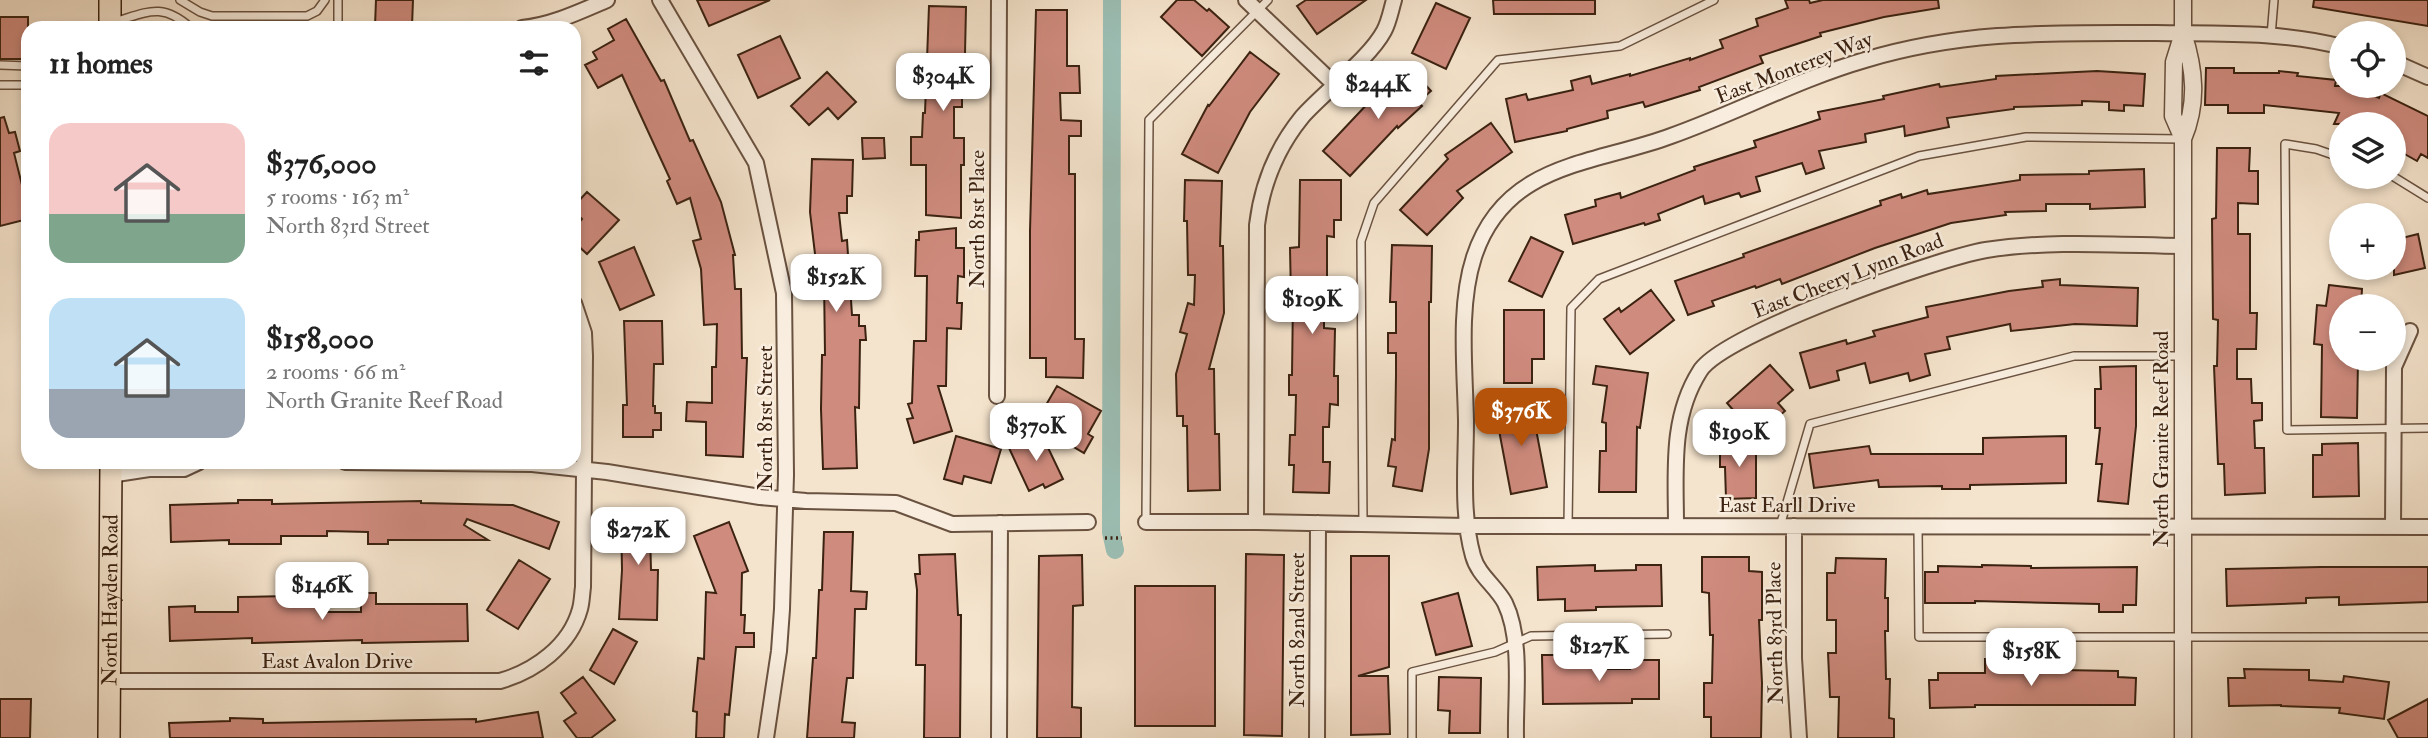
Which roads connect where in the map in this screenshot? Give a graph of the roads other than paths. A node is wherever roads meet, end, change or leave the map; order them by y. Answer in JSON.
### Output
{"nodes":[{"id":1,"x":110,"y":0,"type":"edge"},
{"id":2,"x":180,"y":0,"type":"edge"},
{"id":3,"x":325,"y":0,"type":"edge"},
{"id":4,"x":338,"y":0,"type":"edge"},
{"id":5,"x":607,"y":0,"type":"edge"},
{"id":6,"x":660,"y":0,"type":"edge"},
{"id":7,"x":999,"y":0,"type":"edge"},
{"id":8,"x":1246,"y":0,"type":"edge"},
{"id":9,"x":1268,"y":0,"type":"edge"},
{"id":10,"x":1394,"y":0,"type":"edge"},
{"id":11,"x":1714,"y":0,"type":"edge"},
{"id":12,"x":2183,"y":0,"type":"edge"},
{"id":13,"x":2274,"y":0,"type":"edge"},
{"id":14,"x":1259,"y":12,"type":"junction"},
{"id":15,"x":110,"y":21,"type":"edge"},
{"id":16,"x":125,"y":21,"type":"edge"},
{"id":17,"x":183,"y":21,"type":"edge"},
{"id":18,"x":338,"y":21,"type":"edge"},
{"id":19,"x":556,"y":21,"type":"edge"},
{"id":20,"x":2183,"y":33,"type":"junction"},
{"id":21,"x":2271,"y":36,"type":"junction"},
{"id":22,"x":2329,"y":45,"type":"edge"},
{"id":23,"x":0,"y":65,"type":"edge"},
{"id":24,"x":21,"y":66,"type":"edge"},
{"id":25,"x":2406,"y":67,"type":"edge"},
{"id":26,"x":2428,"y":77,"type":"edge"},
{"id":27,"x":1334,"y":84,"type":"junction"},
{"id":28,"x":0,"y":85,"type":"edge"},
{"id":29,"x":21,"y":85,"type":"edge"},
{"id":30,"x":2183,"y":139,"type":"junction"},
{"id":31,"x":2329,"y":154,"type":"edge"},
{"id":32,"x":2406,"y":184,"type":"edge"},
{"id":33,"x":2428,"y":198,"type":"edge"},
{"id":34,"x":2182,"y":246,"type":"junction"},
{"id":35,"x":581,"y":324,"type":"edge"},
{"id":36,"x":2410,"y":331,"type":"dead end"},
{"id":37,"x":2183,"y":356,"type":"junction"},
{"id":38,"x":998,"y":396,"type":"dead end"},
{"id":39,"x":2428,"y":428,"type":"edge"},
{"id":40,"x":2393,"y":429,"type":"junction"},
{"id":41,"x":111,"y":469,"type":"edge"},
{"id":42,"x":149,"y":469,"type":"edge"},
{"id":43,"x":184,"y":469,"type":"edge"},
{"id":44,"x":581,"y":469,"type":"edge"},
{"id":45,"x":585,"y":469,"type":"junction"},
{"id":46,"x":785,"y":499,"type":"junction"},
{"id":47,"x":1088,"y":522,"type":"dead end"},
{"id":48,"x":1146,"y":522,"type":"joint"},
{"id":49,"x":1256,"y":522,"type":"junction"},
{"id":50,"x":1000,"y":523,"type":"junction"},
{"id":51,"x":1318,"y":523,"type":"junction"},
{"id":52,"x":1363,"y":524,"type":"junction"},
{"id":53,"x":1568,"y":525,"type":"junction"},
{"id":54,"x":1676,"y":525,"type":"junction"},
{"id":55,"x":1466,"y":526,"type":"junction"},
{"id":56,"x":1787,"y":526,"type":"junction"},
{"id":57,"x":1917,"y":526,"type":"junction"},
{"id":58,"x":2393,"y":527,"type":"junction"},
{"id":59,"x":2428,"y":527,"type":"edge"},
{"id":60,"x":2183,"y":528,"type":"junction"},
{"id":61,"x":1667,"y":634,"type":"dead end"},
{"id":62,"x":2183,"y":636,"type":"junction"},
{"id":63,"x":2428,"y":637,"type":"edge"},
{"id":64,"x":1515,"y":643,"type":"junction"},
{"id":65,"x":109,"y":681,"type":"junction"},
{"id":66,"x":109,"y":738,"type":"edge"},
{"id":67,"x":766,"y":738,"type":"edge"},
{"id":68,"x":999,"y":738,"type":"edge"},
{"id":69,"x":1318,"y":738,"type":"edge"},
{"id":70,"x":1412,"y":738,"type":"edge"},
{"id":71,"x":1516,"y":738,"type":"edge"},
{"id":72,"x":1799,"y":738,"type":"edge"},
{"id":73,"x":2183,"y":738,"type":"edge"}],
"edges":[{"from":1,"to":15,"type":"main road"},
{"from":2,"to":3,"type":"lane"},
{"from":4,"to":18,"type":"lane"},
{"from":5,"to":19,"type":"street"},
{"from":6,"to":46,"type":"street","name":"North 81st Street"},
{"from":7,"to":38,"type":"street","name":"North 81st Place"},
{"from":8,"to":14,"type":"street"},
{"from":9,"to":14,"type":"lane"},
{"from":10,"to":27,"type":"street"},
{"from":11,"to":52,"type":"lane"},
{"from":12,"to":20,"type":"street","name":"North Granite Reef Road"},
{"from":13,"to":21,"type":"lane"},
{"from":14,"to":27,"type":"street"},
{"from":14,"to":48,"type":"lane"},
{"from":16,"to":17,"type":"lane"},
{"from":20,"to":21,"type":"street","name":"East Monterey Way"},
{"from":20,"to":30,"type":"street","name":"North Granite Reef Road"},
{"from":20,"to":55,"type":"street","name":"East Monterey Way"},
{"from":21,"to":22,"type":"street","name":"East Monterey Way"},
{"from":23,"to":24,"type":"lane"},
{"from":25,"to":26,"type":"street"},
{"from":27,"to":49,"type":"street"},
{"from":28,"to":29,"type":"lane"},
{"from":30,"to":34,"type":"street","name":"North Granite Reef Road"},
{"from":30,"to":53,"type":"lane"},
{"from":31,"to":40,"type":"lane"},
{"from":32,"to":33,"type":"lane"},
{"from":34,"to":37,"type":"street","name":"North Granite Reef Road"},
{"from":34,"to":54,"type":"street","name":"East Cheery Lynn Road"},
{"from":35,"to":45,"type":"street"},
{"from":36,"to":40,"type":"street"},
{"from":37,"to":56,"type":"lane"},
{"from":37,"to":60,"type":"street","name":"North Granite Reef Road"},
{"from":39,"to":40,"type":"lane"},
{"from":40,"to":58,"type":"street"},
{"from":41,"to":65,"type":"main road","name":"North Hayden Road"},
{"from":42,"to":43,"type":"street"},
{"from":44,"to":45,"type":"street"},
{"from":45,"to":46,"type":"street"},
{"from":45,"to":65,"type":"street","name":"East Avalon Drive"},
{"from":46,"to":50,"type":"street"},
{"from":46,"to":67,"type":"street","name":"North 81st Street"},
{"from":47,"to":50,"type":"street"},
{"from":48,"to":49,"type":"street","name":"East Earll Drive"},
{"from":49,"to":51,"type":"street","name":"East Earll Drive"},
{"from":50,"to":68,"type":"street"},
{"from":51,"to":52,"type":"street","name":"East Earll Drive"},
{"from":51,"to":69,"type":"street","name":"North 82nd Street"},
{"from":52,"to":55,"type":"street","name":"East Earll Drive"},
{"from":53,"to":54,"type":"street","name":"East Earll Drive"},
{"from":53,"to":55,"type":"street","name":"East Earll Drive"},
{"from":54,"to":56,"type":"street","name":"East Earll Drive"},
{"from":55,"to":64,"type":"street","name":"East Monterey Way"},
{"from":56,"to":57,"type":"street","name":"East Earll Drive"},
{"from":56,"to":72,"type":"street","name":"North 83rd Place"},
{"from":57,"to":60,"type":"street","name":"East Earll Drive"},
{"from":57,"to":62,"type":"lane"},
{"from":58,"to":59,"type":"street","name":"East Earll Drive"},
{"from":58,"to":60,"type":"street","name":"East Earll Drive"},
{"from":60,"to":62,"type":"street","name":"North Granite Reef Road"},
{"from":61,"to":64,"type":"lane"},
{"from":62,"to":63,"type":"lane"},
{"from":62,"to":73,"type":"street","name":"North Granite Reef Road"},
{"from":64,"to":70,"type":"lane"},
{"from":64,"to":71,"type":"street","name":"East Monterey Way"},
{"from":65,"to":66,"type":"main road","name":"North Hayden Road"}]}
